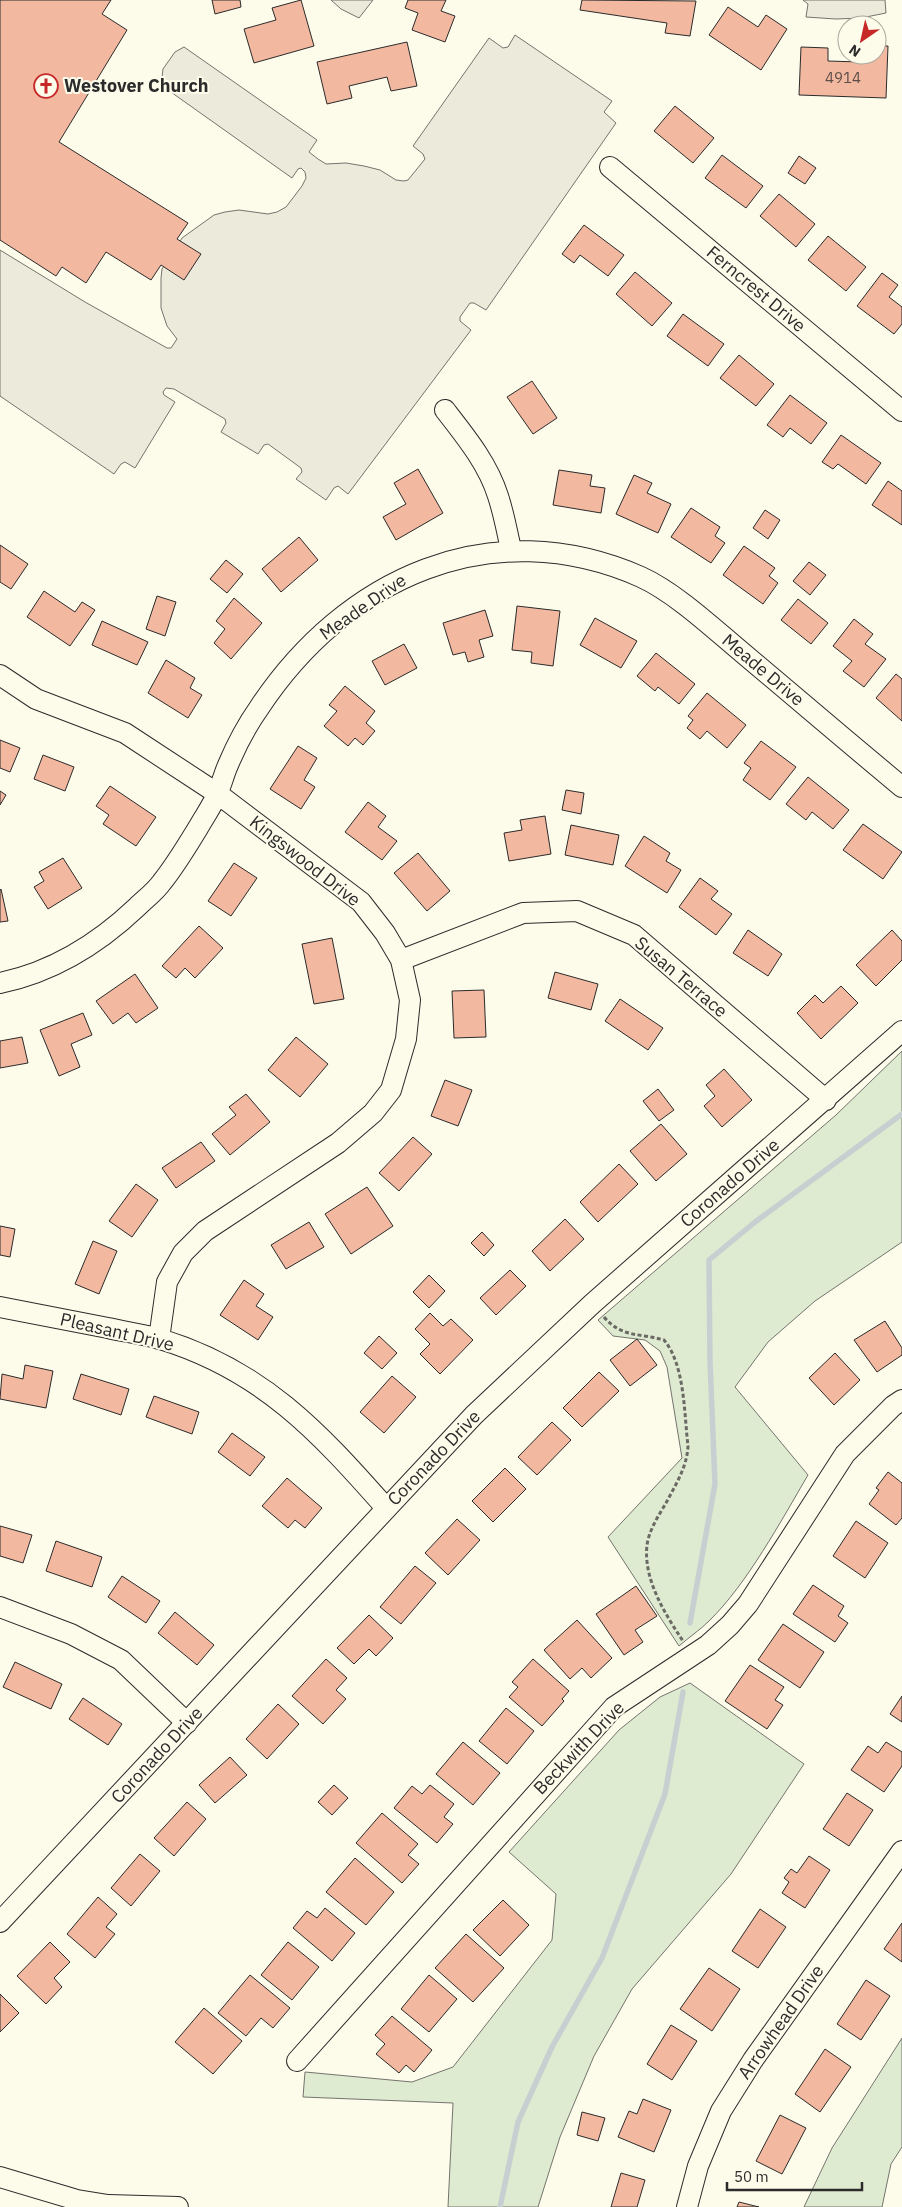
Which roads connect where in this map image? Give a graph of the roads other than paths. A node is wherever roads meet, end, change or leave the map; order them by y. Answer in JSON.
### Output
{"nodes":[{"id":1,"x":610,"y":167,"type":"dead end"},
{"id":2,"x":445,"y":410,"type":"dead end"},
{"id":3,"x":902,"y":411,"type":"edge"},
{"id":4,"x":511,"y":550,"type":"junction"},
{"id":5,"x":0,"y":675,"type":"edge"},
{"id":6,"x":902,"y":787,"type":"edge"},
{"id":7,"x":218,"y":794,"type":"junction"},
{"id":8,"x":401,"y":960,"type":"junction"},
{"id":9,"x":0,"y":982,"type":"edge"},
{"id":10,"x":902,"y":1031,"type":"edge"},
{"id":11,"x":826,"y":1100,"type":"junction"},
{"id":12,"x":0,"y":1307,"type":"edge"},
{"id":13,"x":159,"y":1338,"type":"junction"},
{"id":14,"x":902,"y":1400,"type":"edge"},
{"id":15,"x":386,"y":1508,"type":"junction"},
{"id":16,"x":0,"y":1607,"type":"edge"},
{"id":17,"x":187,"y":1723,"type":"junction"},
{"id":18,"x":902,"y":1850,"type":"edge"},
{"id":19,"x":0,"y":1922,"type":"edge"},
{"id":20,"x":297,"y":2060,"type":"dead end"},
{"id":21,"x":0,"y":2177,"type":"edge"},
{"id":22,"x":178,"y":2207,"type":"edge"},
{"id":23,"x":687,"y":2207,"type":"edge"}],
"edges":[{"from":1,"to":3,"type":"street","name":"Ferncrest Drive"},
{"from":2,"to":4,"type":"street"},
{"from":4,"to":6,"type":"street","name":"Meade Drive"},
{"from":4,"to":7,"type":"street","name":"Meade Drive"},
{"from":5,"to":7,"type":"street","name":"Kingswood Drive"},
{"from":7,"to":8,"type":"street","name":"Kingswood Drive"},
{"from":7,"to":9,"type":"street","name":"Meade Drive"},
{"from":8,"to":11,"type":"street","name":"Susan Terrace"},
{"from":8,"to":13,"type":"street","name":"Kingswood Drive"},
{"from":10,"to":11,"type":"street","name":"Coronado Drive"},
{"from":11,"to":15,"type":"street","name":"Coronado Drive"},
{"from":12,"to":13,"type":"street","name":"Pleasant Drive"},
{"from":13,"to":15,"type":"street","name":"Pleasant Drive"},
{"from":14,"to":20,"type":"street","name":"Beckwith Drive"},
{"from":15,"to":17,"type":"street","name":"Coronado Drive"},
{"from":16,"to":17,"type":"street"},
{"from":17,"to":19,"type":"street","name":"Coronado Drive"},
{"from":18,"to":23,"type":"street","name":"Arrowhead Drive"},
{"from":21,"to":22,"type":"street"}]}
